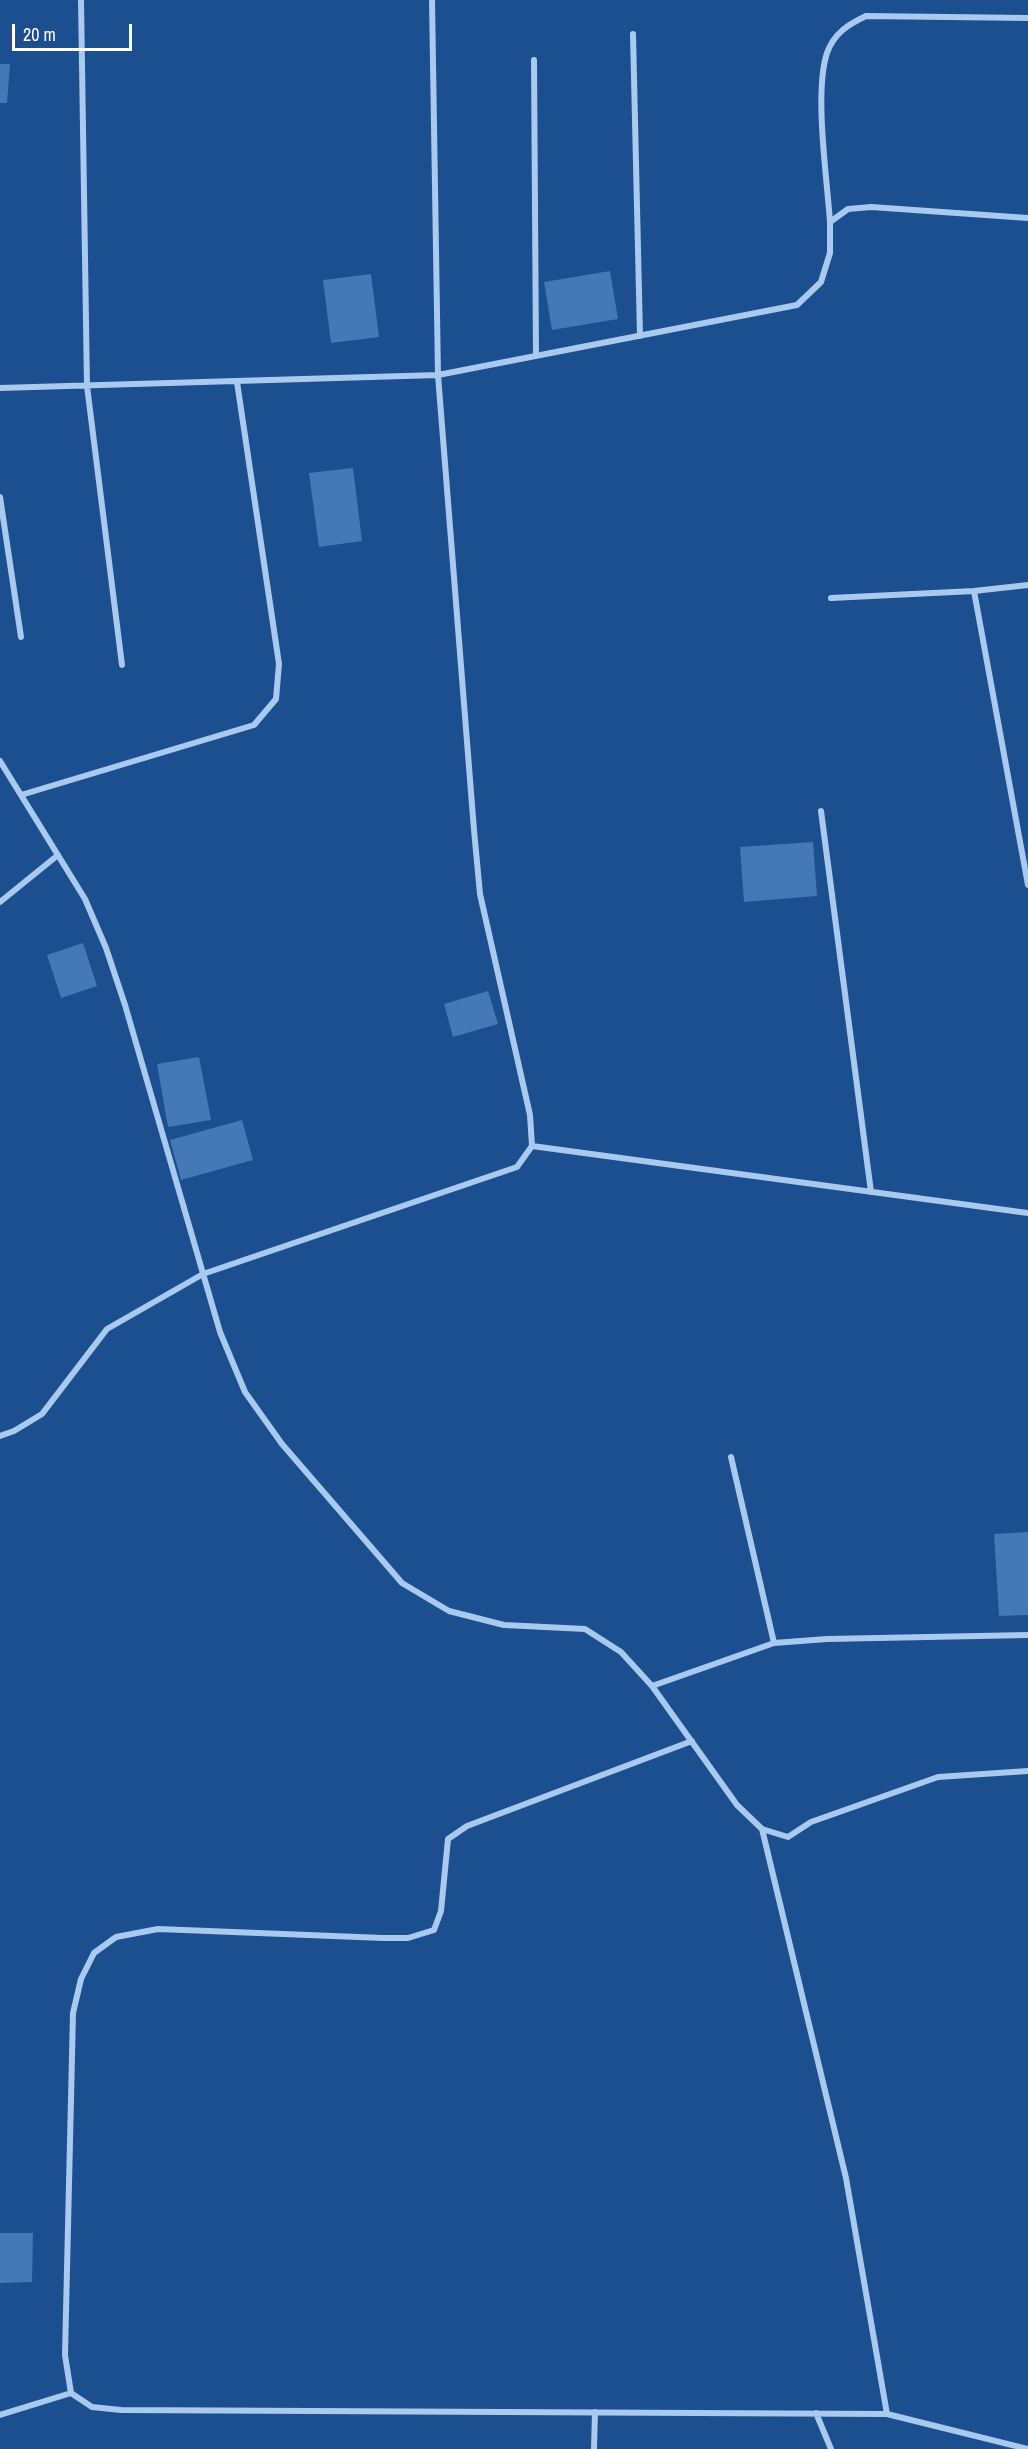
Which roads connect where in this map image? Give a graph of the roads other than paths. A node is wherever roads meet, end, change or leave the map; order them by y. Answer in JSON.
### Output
{"nodes":[{"id":1,"x":81,"y":0,"type":"edge"},
{"id":2,"x":432,"y":0,"type":"edge"},
{"id":3,"x":1028,"y":18,"type":"edge"},
{"id":4,"x":633,"y":34,"type":"dead end"},
{"id":5,"x":534,"y":60,"type":"dead end"},
{"id":6,"x":1028,"y":218,"type":"edge"},
{"id":7,"x":830,"y":222,"type":"junction"},
{"id":8,"x":640,"y":336,"type":"junction"},
{"id":9,"x":536,"y":356,"type":"junction"},
{"id":10,"x":438,"y":375,"type":"junction"},
{"id":11,"x":237,"y":382,"type":"junction"},
{"id":12,"x":87,"y":386,"type":"junction"},
{"id":13,"x":0,"y":388,"type":"edge"},
{"id":14,"x":0,"y":497,"type":"edge"},
{"id":15,"x":1028,"y":585,"type":"edge"},
{"id":16,"x":974,"y":591,"type":"junction"},
{"id":17,"x":831,"y":598,"type":"dead end"},
{"id":18,"x":21,"y":637,"type":"dead end"},
{"id":19,"x":122,"y":665,"type":"dead end"},
{"id":20,"x":0,"y":761,"type":"edge"},
{"id":21,"x":21,"y":795,"type":"junction"},
{"id":22,"x":821,"y":811,"type":"dead end"},
{"id":23,"x":58,"y":855,"type":"junction"},
{"id":24,"x":1028,"y":885,"type":"edge"},
{"id":25,"x":0,"y":902,"type":"edge"},
{"id":26,"x":532,"y":1146,"type":"junction"},
{"id":27,"x":871,"y":1192,"type":"junction"},
{"id":28,"x":1028,"y":1213,"type":"edge"},
{"id":29,"x":203,"y":1274,"type":"junction"},
{"id":30,"x":0,"y":1436,"type":"edge"},
{"id":31,"x":731,"y":1457,"type":"dead end"},
{"id":32,"x":1028,"y":1635,"type":"edge"},
{"id":33,"x":774,"y":1643,"type":"junction"},
{"id":34,"x":652,"y":1686,"type":"junction"},
{"id":35,"x":692,"y":1741,"type":"junction"},
{"id":36,"x":1028,"y":1771,"type":"edge"},
{"id":37,"x":762,"y":1829,"type":"junction"},
{"id":38,"x":71,"y":2393,"type":"junction"},
{"id":39,"x":595,"y":2412,"type":"junction"},
{"id":40,"x":816,"y":2413,"type":"junction"},
{"id":41,"x":887,"y":2414,"type":"junction"},
{"id":42,"x":0,"y":2415,"type":"edge"},
{"id":43,"x":594,"y":2449,"type":"edge"},
{"id":44,"x":831,"y":2449,"type":"edge"},
{"id":45,"x":1028,"y":2449,"type":"edge"}],
"edges":[{"from":1,"to":12,"type":"street"},
{"from":2,"to":10,"type":"street"},
{"from":3,"to":7,"type":"street"},
{"from":4,"to":8,"type":"street"},
{"from":5,"to":9,"type":"street"},
{"from":6,"to":7,"type":"street"},
{"from":7,"to":8,"type":"street"},
{"from":8,"to":9,"type":"street"},
{"from":9,"to":10,"type":"street"},
{"from":10,"to":11,"type":"street"},
{"from":10,"to":26,"type":"street"},
{"from":11,"to":12,"type":"street"},
{"from":11,"to":21,"type":"street"},
{"from":12,"to":13,"type":"street"},
{"from":12,"to":19,"type":"street"},
{"from":14,"to":18,"type":"street"},
{"from":15,"to":16,"type":"street"},
{"from":16,"to":17,"type":"street"},
{"from":16,"to":24,"type":"street"},
{"from":20,"to":21,"type":"street"},
{"from":21,"to":23,"type":"street"},
{"from":22,"to":27,"type":"street"},
{"from":23,"to":25,"type":"street"},
{"from":23,"to":29,"type":"street"},
{"from":26,"to":27,"type":"street"},
{"from":26,"to":29,"type":"street"},
{"from":27,"to":28,"type":"street"},
{"from":29,"to":30,"type":"street"},
{"from":29,"to":34,"type":"street"},
{"from":31,"to":33,"type":"street"},
{"from":32,"to":33,"type":"street"},
{"from":33,"to":34,"type":"street"},
{"from":34,"to":35,"type":"street"},
{"from":35,"to":37,"type":"street"},
{"from":35,"to":38,"type":"street"},
{"from":36,"to":37,"type":"street"},
{"from":37,"to":41,"type":"street"},
{"from":38,"to":39,"type":"street"},
{"from":38,"to":42,"type":"street"},
{"from":39,"to":40,"type":"street"},
{"from":39,"to":43,"type":"street"},
{"from":40,"to":41,"type":"street"},
{"from":40,"to":44,"type":"street"},
{"from":41,"to":45,"type":"street"}]}
